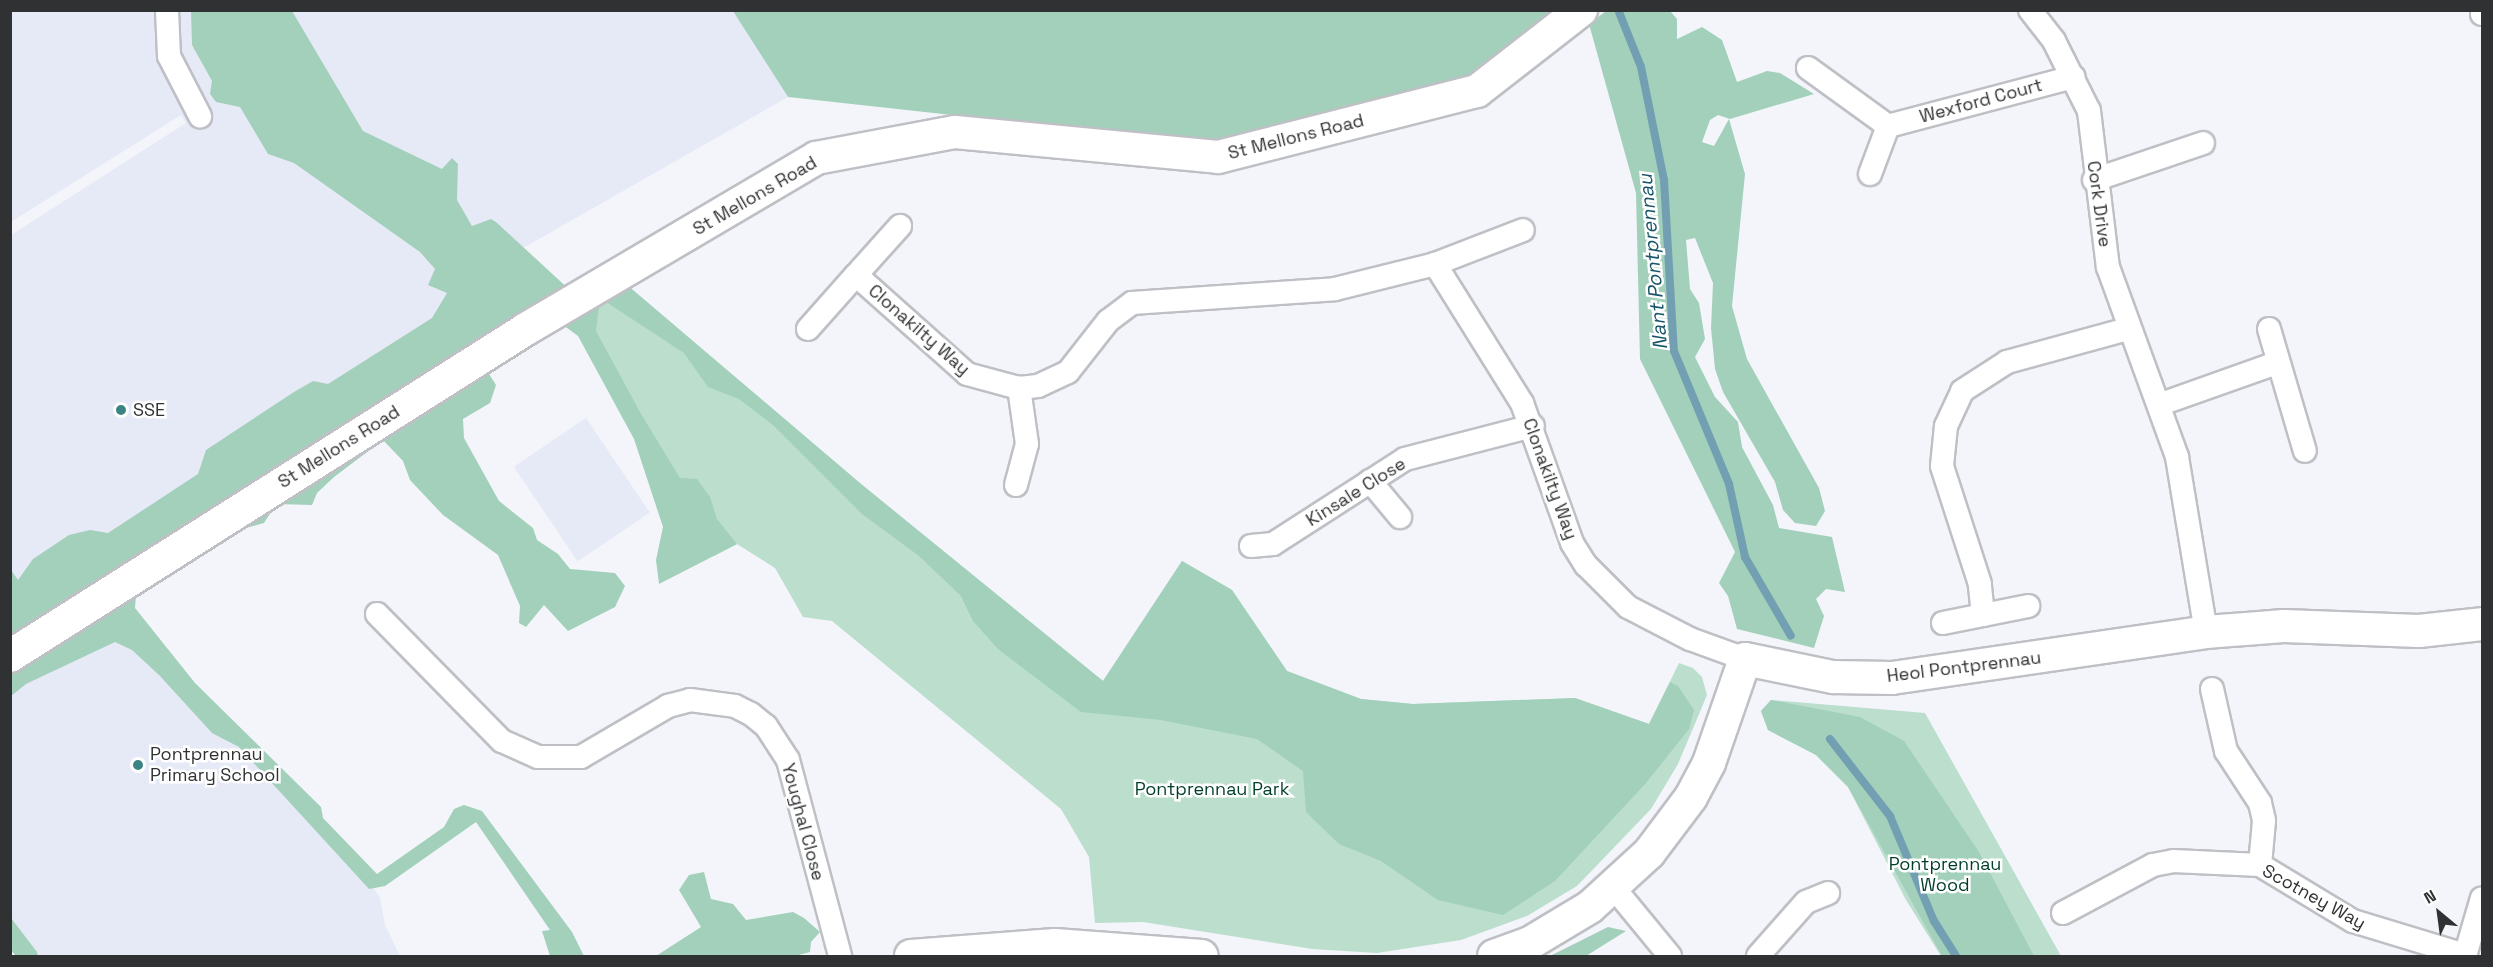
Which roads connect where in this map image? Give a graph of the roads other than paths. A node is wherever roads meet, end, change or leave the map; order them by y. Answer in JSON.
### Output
{"nodes":[{"id":1,"x":167,"y":10,"type":"edge"},
{"id":2,"x":1581,"y":10,"type":"edge"},
{"id":3,"x":2030,"y":10,"type":"edge"},
{"id":4,"x":1808,"y":68,"type":"dead end"},
{"id":5,"x":2074,"y":77,"type":"junction"},
{"id":6,"x":200,"y":116,"type":"dead end"},
{"id":7,"x":1888,"y":126,"type":"junction"},
{"id":8,"x":2203,"y":143,"type":"dead end"},
{"id":9,"x":1870,"y":174,"type":"dead end"},
{"id":10,"x":2094,"y":180,"type":"junction"},
{"id":11,"x":900,"y":226,"type":"dead end"},
{"id":12,"x":1524,"y":230,"type":"dead end"},
{"id":13,"x":1435,"y":264,"type":"junction"},
{"id":14,"x":856,"y":275,"type":"junction"},
{"id":15,"x":808,"y":329,"type":"dead end"},
{"id":16,"x":2128,"y":329,"type":"junction"},
{"id":17,"x":2269,"y":329,"type":"dead end"},
{"id":18,"x":2277,"y":363,"type":"junction"},
{"id":19,"x":1019,"y":388,"type":"junction"},
{"id":20,"x":2161,"y":404,"type":"junction"},
{"id":21,"x":1533,"y":426,"type":"junction"},
{"id":22,"x":2305,"y":451,"type":"dead end"},
{"id":23,"x":1370,"y":481,"type":"junction"},
{"id":24,"x":1016,"y":485,"type":"dead end"},
{"id":25,"x":1400,"y":517,"type":"dead end"},
{"id":26,"x":1251,"y":546,"type":"dead end"},
{"id":27,"x":2028,"y":606,"type":"dead end"},
{"id":28,"x":377,"y":614,"type":"dead end"},
{"id":29,"x":1983,"y":615,"type":"junction"},
{"id":30,"x":1943,"y":623,"type":"dead end"},
{"id":31,"x":2482,"y":624,"type":"edge"},
{"id":32,"x":2206,"y":632,"type":"junction"},
{"id":33,"x":10,"y":656,"type":"edge"},
{"id":34,"x":1745,"y":659,"type":"junction"},
{"id":35,"x":2212,"y":689,"type":"dead end"},
{"id":36,"x":2260,"y":865,"type":"junction"},
{"id":37,"x":1614,"y":888,"type":"junction"},
{"id":38,"x":1828,"y":893,"type":"dead end"},
{"id":39,"x":2482,"y":898,"type":"edge"},
{"id":40,"x":2063,"y":913,"type":"dead end"},
{"id":41,"x":2465,"y":956,"type":"edge"},
{"id":42,"x":840,"y":957,"type":"edge"},
{"id":43,"x":911,"y":957,"type":"edge"},
{"id":44,"x":1202,"y":957,"type":"edge"},
{"id":45,"x":1494,"y":957,"type":"edge"},
{"id":46,"x":1670,"y":957,"type":"edge"},
{"id":47,"x":1758,"y":957,"type":"edge"}],
"edges":[{"from":1,"to":6,"type":"street"},
{"from":2,"to":33,"type":"main road","name":"St Mellons Road"},
{"from":3,"to":5,"type":"street","name":"Cork Drive"},
{"from":4,"to":7,"type":"street"},
{"from":5,"to":7,"type":"street","name":"Wexford Court"},
{"from":5,"to":10,"type":"street","name":"Cork Drive"},
{"from":7,"to":9,"type":"street"},
{"from":8,"to":10,"type":"street"},
{"from":10,"to":16,"type":"street","name":"Cork Drive"},
{"from":11,"to":14,"type":"street","name":"Clonakilty Way"},
{"from":12,"to":13,"type":"street","name":"Clonakilty Way"},
{"from":13,"to":19,"type":"street","name":"Clonakilty Way"},
{"from":13,"to":21,"type":"street","name":"Clonakilty Way"},
{"from":14,"to":15,"type":"street","name":"Clonakilty Way"},
{"from":14,"to":19,"type":"street","name":"Clonakilty Way"},
{"from":16,"to":20,"type":"street","name":"Cork Drive"},
{"from":16,"to":29,"type":"street"},
{"from":17,"to":18,"type":"street"},
{"from":18,"to":20,"type":"street"},
{"from":18,"to":22,"type":"street"},
{"from":19,"to":24,"type":"street"},
{"from":20,"to":32,"type":"street","name":"Cork Drive"},
{"from":21,"to":23,"type":"street","name":"Kinsale Close"},
{"from":21,"to":34,"type":"street","name":"Clonakilty Way"},
{"from":23,"to":25,"type":"street"},
{"from":23,"to":26,"type":"street","name":"Kinsale Close"},
{"from":27,"to":29,"type":"street"},
{"from":28,"to":42,"type":"street","name":"Youghal Close"},
{"from":29,"to":30,"type":"street"},
{"from":31,"to":32,"type":"main road","name":"Heol Pontprennau"},
{"from":32,"to":34,"type":"main road","name":"Heol Pontprennau"},
{"from":34,"to":37,"type":"main road"},
{"from":35,"to":36,"type":"street"},
{"from":36,"to":40,"type":"street","name":"Scotney Way"},
{"from":36,"to":41,"type":"street","name":"Scotney Way"},
{"from":37,"to":45,"type":"main road"},
{"from":37,"to":46,"type":"street"},
{"from":38,"to":47,"type":"street"},
{"from":39,"to":41,"type":"street"},
{"from":43,"to":44,"type":"main road"}]}
